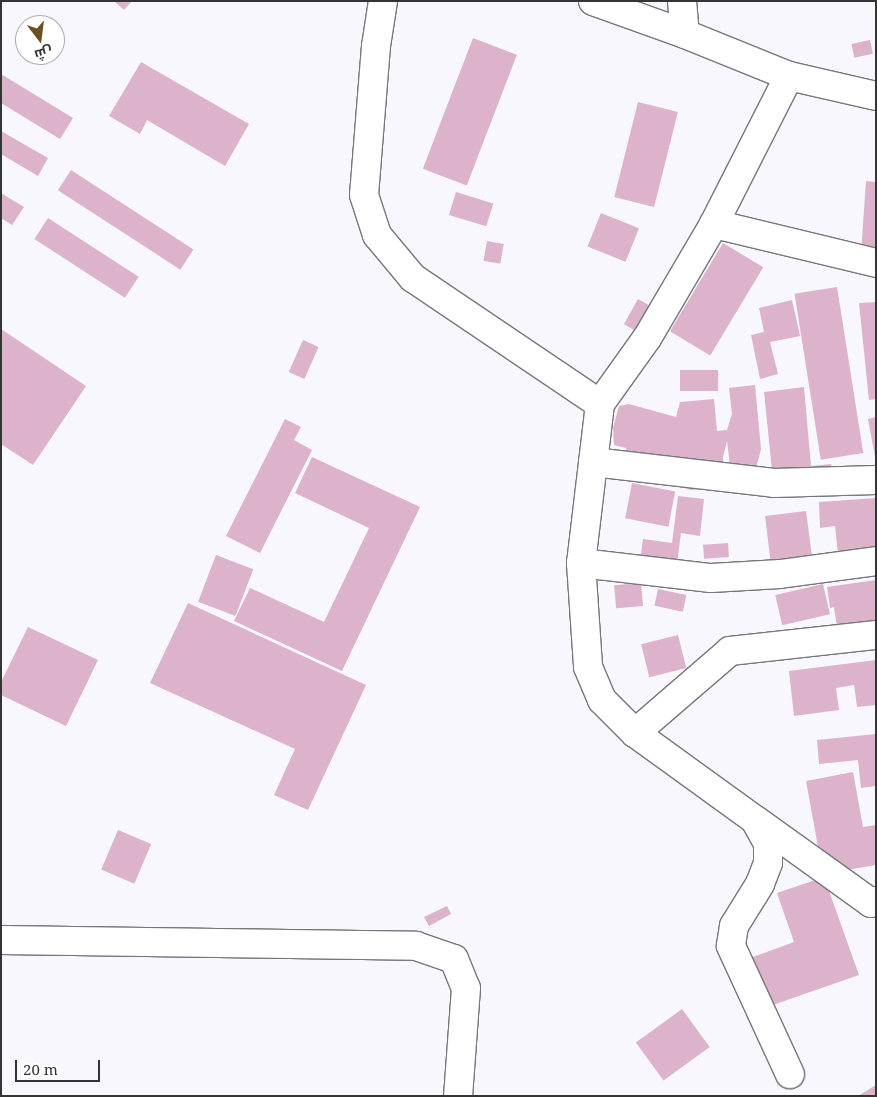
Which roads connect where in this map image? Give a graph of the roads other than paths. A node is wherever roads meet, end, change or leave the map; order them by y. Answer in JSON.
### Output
{"nodes":[{"id":1,"x":383,"y":1,"type":"edge"},
{"id":2,"x":593,"y":1,"type":"edge"},
{"id":3,"x":682,"y":1,"type":"edge"},
{"id":4,"x":685,"y":34,"type":"junction"},
{"id":5,"x":789,"y":76,"type":"junction"},
{"id":6,"x":876,"y":96,"type":"edge"},
{"id":7,"x":714,"y":224,"type":"junction"},
{"id":8,"x":876,"y":263,"type":"edge"},
{"id":9,"x":600,"y":404,"type":"junction"},
{"id":10,"x":593,"y":462,"type":"junction"},
{"id":11,"x":876,"y":480,"type":"edge"},
{"id":12,"x":876,"y":561,"type":"edge"},
{"id":13,"x":581,"y":563,"type":"junction"},
{"id":14,"x":876,"y":635,"type":"edge"},
{"id":15,"x":634,"y":733,"type":"junction"},
{"id":16,"x":755,"y":820,"type":"junction"},
{"id":17,"x":874,"y":909,"type":"edge"},
{"id":18,"x":1,"y":940,"type":"edge"},
{"id":19,"x":790,"y":1074,"type":"dead end"},
{"id":20,"x":458,"y":1096,"type":"edge"}],
"edges":[{"from":1,"to":9,"type":"street"},
{"from":2,"to":4,"type":"street"},
{"from":3,"to":4,"type":"street"},
{"from":4,"to":5,"type":"street"},
{"from":5,"to":6,"type":"street"},
{"from":5,"to":7,"type":"street"},
{"from":7,"to":8,"type":"street"},
{"from":7,"to":9,"type":"street"},
{"from":9,"to":10,"type":"street"},
{"from":10,"to":11,"type":"street"},
{"from":10,"to":13,"type":"street"},
{"from":12,"to":13,"type":"street"},
{"from":13,"to":15,"type":"street"},
{"from":14,"to":15,"type":"street"},
{"from":15,"to":16,"type":"street"},
{"from":16,"to":17,"type":"street"},
{"from":16,"to":19,"type":"street"},
{"from":18,"to":20,"type":"street"}]}
